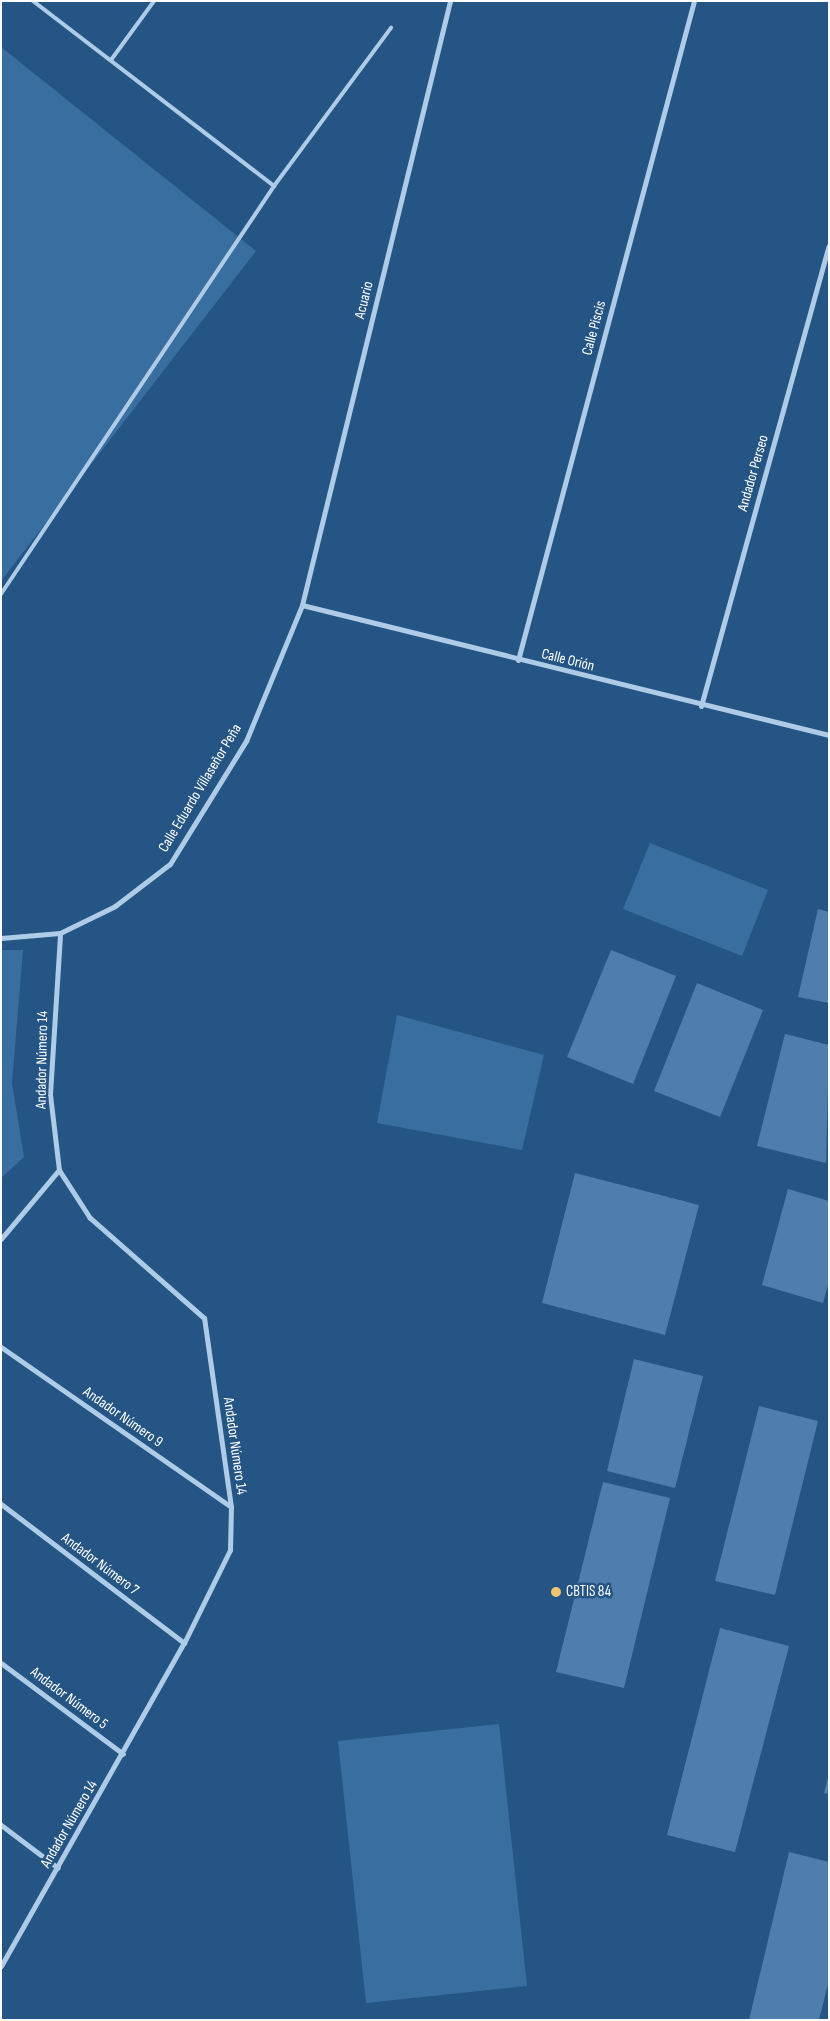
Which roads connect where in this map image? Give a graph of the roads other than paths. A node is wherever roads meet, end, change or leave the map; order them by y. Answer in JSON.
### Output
{"nodes":[{"id":1,"x":33,"y":1,"type":"edge"},
{"id":2,"x":154,"y":1,"type":"edge"},
{"id":3,"x":450,"y":1,"type":"edge"},
{"id":4,"x":694,"y":1,"type":"edge"},
{"id":5,"x":391,"y":28,"type":"dead end"},
{"id":6,"x":112,"y":60,"type":"junction"},
{"id":7,"x":274,"y":186,"type":"junction"},
{"id":8,"x":829,"y":246,"type":"edge"},
{"id":9,"x":1,"y":594,"type":"edge"},
{"id":10,"x":302,"y":605,"type":"junction"},
{"id":11,"x":518,"y":660,"type":"junction"},
{"id":12,"x":701,"y":706,"type":"junction"},
{"id":13,"x":829,"y":735,"type":"edge"},
{"id":14,"x":60,"y":933,"type":"junction"},
{"id":15,"x":1,"y":938,"type":"edge"},
{"id":16,"x":59,"y":1170,"type":"junction"},
{"id":17,"x":1,"y":1239,"type":"edge"},
{"id":18,"x":1,"y":1347,"type":"edge"},
{"id":19,"x":1,"y":1504,"type":"edge"},
{"id":20,"x":231,"y":1507,"type":"junction"},
{"id":21,"x":184,"y":1643,"type":"junction"},
{"id":22,"x":1,"y":1663,"type":"edge"},
{"id":23,"x":123,"y":1754,"type":"junction"},
{"id":24,"x":1,"y":1825,"type":"edge"},
{"id":25,"x":58,"y":1868,"type":"junction"},
{"id":26,"x":1,"y":1966,"type":"edge"}],
"edges":[{"from":1,"to":6,"type":"lane"},
{"from":2,"to":6,"type":"lane"},
{"from":3,"to":10,"type":"street","name":"Acuario"},
{"from":4,"to":11,"type":"street","name":"Calle Piscis"},
{"from":5,"to":7,"type":"lane"},
{"from":6,"to":7,"type":"lane"},
{"from":7,"to":9,"type":"lane"},
{"from":8,"to":12,"type":"street","name":"Andador Perseo"},
{"from":10,"to":11,"type":"street","name":"Calle Orión"},
{"from":10,"to":14,"type":"street","name":"Calle Eduardo Villaseñor Peña"},
{"from":11,"to":12,"type":"street","name":"Calle Orión"},
{"from":12,"to":13,"type":"street","name":"Calle Orión"},
{"from":14,"to":15,"type":"street","name":"Calle Eduardo Villaseñor Peña"},
{"from":14,"to":16,"type":"street","name":"Andador Número 14"},
{"from":16,"to":17,"type":"street"},
{"from":16,"to":20,"type":"street","name":"Andador Número 14"},
{"from":18,"to":20,"type":"street","name":"Andador Número 9"},
{"from":19,"to":21,"type":"street","name":"Andador Número 7"},
{"from":20,"to":21,"type":"street","name":"Andador Número 14"},
{"from":21,"to":23,"type":"street","name":"Andador Número 14"},
{"from":22,"to":23,"type":"street","name":"Andador Número 5"},
{"from":23,"to":25,"type":"street","name":"Andador Número 14"},
{"from":24,"to":25,"type":"street"},
{"from":25,"to":26,"type":"street","name":"Andador Número 14"}]}
